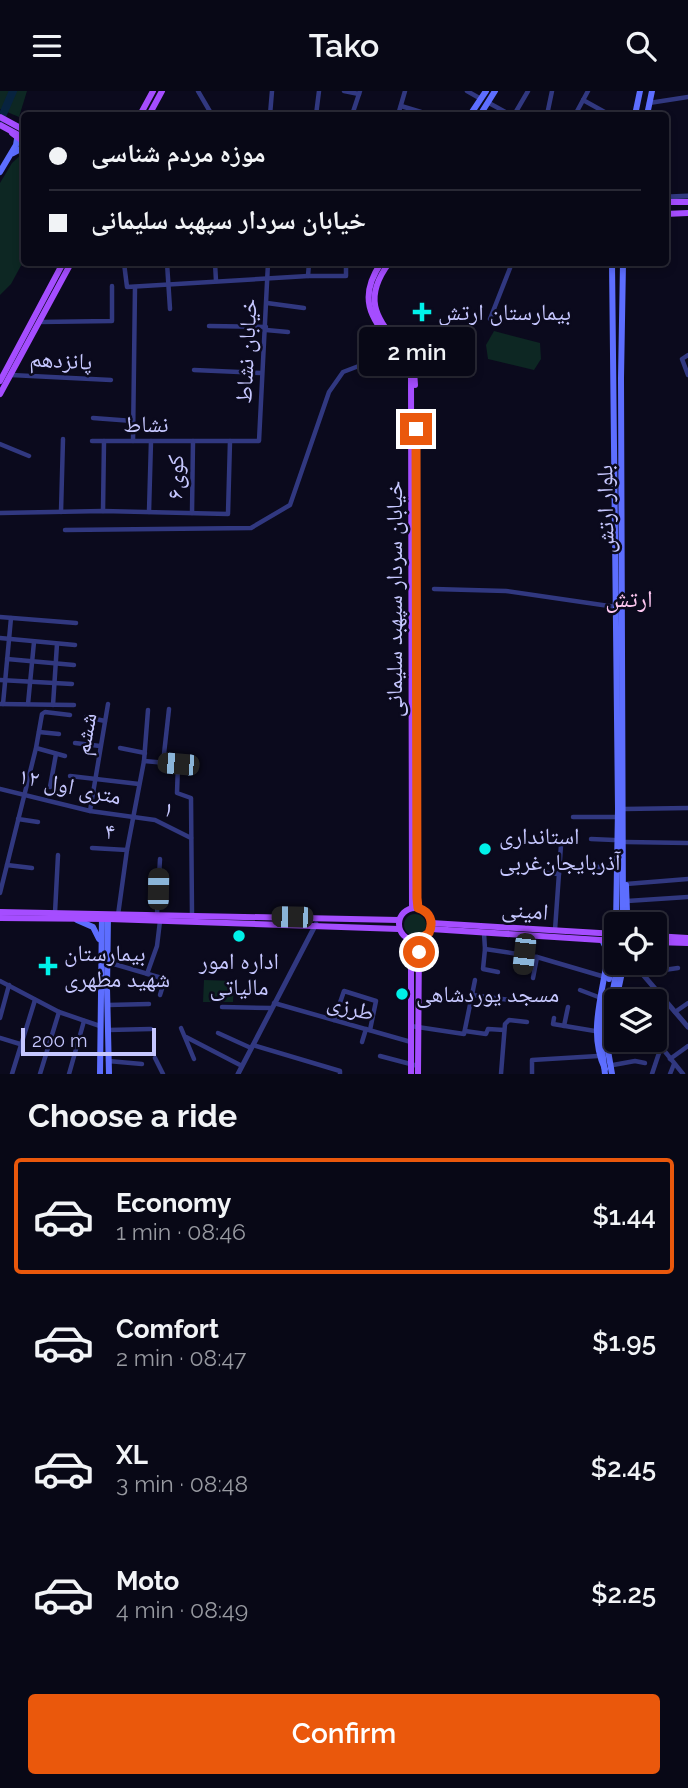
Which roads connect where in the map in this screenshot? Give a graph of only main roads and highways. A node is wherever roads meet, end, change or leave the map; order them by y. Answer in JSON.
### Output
{"nodes":[{"id":1,"x":153,"y":91,"type":"edge"},
{"id":2,"x":162,"y":91,"type":"edge"},
{"id":3,"x":486,"y":91,"type":"edge"},
{"id":4,"x":495,"y":91,"type":"edge"},
{"id":5,"x":640,"y":91,"type":"edge"},
{"id":6,"x":652,"y":91,"type":"edge"},
{"id":7,"x":142,"y":112,"type":"edge"},
{"id":8,"x":151,"y":112,"type":"edge"},
{"id":9,"x":472,"y":112,"type":"edge"},
{"id":10,"x":482,"y":112,"type":"edge"},
{"id":11,"x":636,"y":112,"type":"edge"},
{"id":12,"x":648,"y":112,"type":"edge"},
{"id":13,"x":0,"y":117,"type":"edge"},
{"id":14,"x":0,"y":125,"type":"edge"},
{"id":15,"x":9,"y":126,"type":"junction"},
{"id":16,"x":21,"y":128,"type":"edge"},
{"id":17,"x":21,"y":139,"type":"edge"},
{"id":18,"x":21,"y":142,"type":"edge"},
{"id":19,"x":0,"y":172,"type":"edge"},
{"id":20,"x":669,"y":201,"type":"edge"},
{"id":21,"x":688,"y":202,"type":"edge"},
{"id":22,"x":688,"y":213,"type":"edge"},
{"id":23,"x":669,"y":215,"type":"edge"},
{"id":24,"x":61,"y":266,"type":"edge"},
{"id":25,"x":69,"y":266,"type":"edge"},
{"id":26,"x":379,"y":266,"type":"edge"},
{"id":27,"x":387,"y":266,"type":"edge"},
{"id":28,"x":612,"y":266,"type":"edge"},
{"id":29,"x":623,"y":266,"type":"edge"},
{"id":30,"x":614,"y":333,"type":"junction"},
{"id":31,"x":622,"y":334,"type":"junction"},
{"id":32,"x":617,"y":378,"type":"junction"},
{"id":33,"x":1,"y":383,"type":"edge"},
{"id":34,"x":0,"y":394,"type":"edge"},
{"id":35,"x":619,"y":812,"type":"junction"},
{"id":36,"x":415,"y":908,"type":"junction"},
{"id":37,"x":0,"y":912,"type":"edge"},
{"id":38,"x":614,"y":912,"type":"edge"},
{"id":39,"x":616,"y":912,"type":"edge"},
{"id":40,"x":623,"y":912,"type":"edge"},
{"id":41,"x":626,"y":912,"type":"edge"},
{"id":42,"x":105,"y":916,"type":"junction"},
{"id":43,"x":159,"y":916,"type":"junction"},
{"id":44,"x":0,"y":918,"type":"edge"},
{"id":45,"x":72,"y":919,"type":"junction"},
{"id":46,"x":399,"y":920,"type":"junction"},
{"id":47,"x":316,"y":921,"type":"junction"},
{"id":48,"x":431,"y":926,"type":"junction"},
{"id":49,"x":399,"y":929,"type":"junction"},
{"id":50,"x":602,"y":937,"type":"junction"},
{"id":51,"x":667,"y":937,"type":"edge"},
{"id":52,"x":688,"y":938,"type":"edge"},
{"id":53,"x":411,"y":940,"type":"junction"},
{"id":54,"x":419,"y":940,"type":"junction"},
{"id":55,"x":604,"y":940,"type":"edge"},
{"id":56,"x":667,"y":942,"type":"edge"},
{"id":57,"x":688,"y":943,"type":"edge"},
{"id":58,"x":100,"y":945,"type":"junction"},
{"id":59,"x":606,"y":975,"type":"edge"},
{"id":60,"x":104,"y":988,"type":"junction"},
{"id":61,"x":604,"y":1017,"type":"edge"},
{"id":62,"x":104,"y":1028,"type":"junction"},
{"id":63,"x":604,"y":1036,"type":"edge"},
{"id":64,"x":608,"y":1052,"type":"edge"},
{"id":65,"x":414,"y":1065,"type":"junction"},
{"id":66,"x":609,"y":1070,"type":"edge"},
{"id":67,"x":100,"y":1074,"type":"edge"},
{"id":68,"x":109,"y":1074,"type":"edge"},
{"id":69,"x":411,"y":1074,"type":"edge"},
{"id":70,"x":418,"y":1074,"type":"edge"}],
"edges":[{"from":1,"to":7,"type":"main road"},
{"from":2,"to":8,"type":"main road"},
{"from":3,"to":9,"type":"main road"},
{"from":4,"to":10,"type":"main road"},
{"from":5,"to":11,"type":"main road"},
{"from":6,"to":12,"type":"main road"},
{"from":13,"to":15,"type":"main road"},
{"from":14,"to":15,"type":"main road"},
{"from":15,"to":16,"type":"main road"},
{"from":15,"to":17,"type":"main road"},
{"from":18,"to":19,"type":"main road"},
{"from":20,"to":21,"type":"main road"},
{"from":22,"to":23,"type":"main road"},
{"from":24,"to":33,"type":"main road"},
{"from":25,"to":33,"type":"main road"},
{"from":26,"to":36,"type":"main road","name":"خیابان سردار سپهبد سلیمانی"},
{"from":27,"to":36,"type":"main road","name":"خیابان سردار سپهبد سلیمانی"},
{"from":28,"to":30,"type":"main road","name":"بلوار ارتش"},
{"from":29,"to":31,"type":"main road","name":"بلوار ارتش"},
{"from":30,"to":31,"type":"main road"},
{"from":30,"to":32,"type":"main road","name":"بلوار ارتش"},
{"from":31,"to":32,"type":"main road","name":"بلوار ارتش"},
{"from":32,"to":35,"type":"main road","name":"بلوار ارتش"},
{"from":33,"to":34,"type":"main road"},
{"from":35,"to":38,"type":"main road"},
{"from":35,"to":39,"type":"main road","name":"بلوار ارتش"},
{"from":35,"to":40,"type":"main road","name":"بلوار ارتش"},
{"from":35,"to":41,"type":"main road"},
{"from":36,"to":46,"type":"main road"},
{"from":36,"to":48,"type":"main road"},
{"from":37,"to":42,"type":"main road"},
{"from":42,"to":43,"type":"main road"},
{"from":42,"to":45,"type":"main road"},
{"from":42,"to":58,"type":"main road"},
{"from":42,"to":60,"type":"main road"},
{"from":43,"to":47,"type":"main road"},
{"from":43,"to":47,"type":"main road"},
{"from":44,"to":45,"type":"main road"},
{"from":45,"to":58,"type":"main road"},
{"from":46,"to":47,"type":"main road"},
{"from":46,"to":49,"type":"main road"},
{"from":47,"to":49,"type":"main road"},
{"from":48,"to":50,"type":"main road","name":"امینی"},
{"from":48,"to":50,"type":"main road","name":"امینی"},
{"from":48,"to":54,"type":"main road"},
{"from":49,"to":53,"type":"main road"},
{"from":50,"to":55,"type":"main road"},
{"from":51,"to":52,"type":"main road"},
{"from":53,"to":54,"type":"main road"},
{"from":53,"to":65,"type":"main road"},
{"from":54,"to":65,"type":"main road"},
{"from":56,"to":57,"type":"main road"},
{"from":58,"to":60,"type":"main road"},
{"from":59,"to":61,"type":"main road"},
{"from":60,"to":62,"type":"main road"},
{"from":60,"to":62,"type":"main road"},
{"from":62,"to":67,"type":"main road"},
{"from":62,"to":68,"type":"main road"},
{"from":63,"to":66,"type":"main road"},
{"from":64,"to":66,"type":"main road"},
{"from":65,"to":69,"type":"main road"},
{"from":65,"to":70,"type":"main road"}]}
